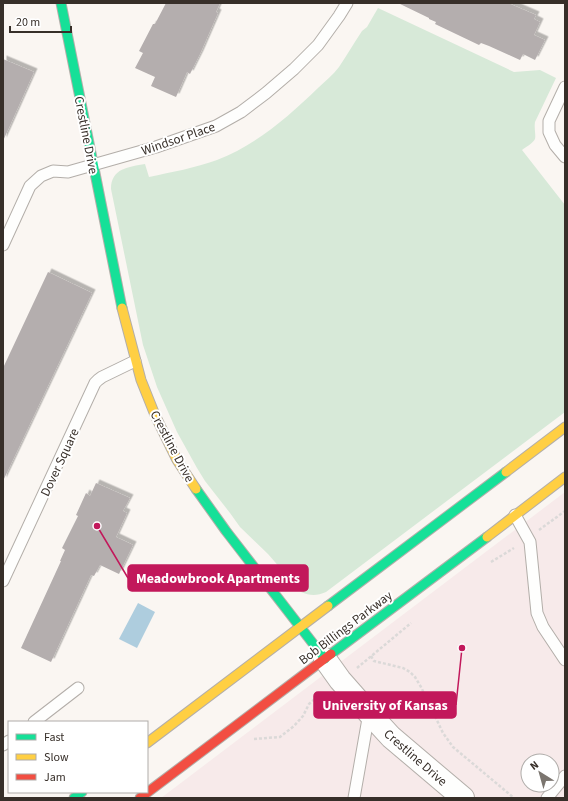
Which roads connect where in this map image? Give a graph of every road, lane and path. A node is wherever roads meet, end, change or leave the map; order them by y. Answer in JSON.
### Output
{"nodes":[{"id":1,"x":61,"y":3,"type":"edge"},
{"id":2,"x":347,"y":3,"type":"edge"},
{"id":3,"x":565,"y":87,"type":"edge"},
{"id":4,"x":565,"y":157,"type":"edge"},
{"id":5,"x":93,"y":164,"type":"junction"},
{"id":6,"x":3,"y":245,"type":"edge"},
{"id":7,"x":135,"y":361,"type":"junction"},
{"id":8,"x":565,"y":427,"type":"edge"},
{"id":9,"x":565,"y":477,"type":"edge"},
{"id":10,"x":565,"y":511,"type":"edge"},
{"id":11,"x":515,"y":515,"type":"junction"},
{"id":12,"x":543,"y":527,"type":"dead end"},
{"id":13,"x":3,"y":582,"type":"edge"},
{"id":14,"x":301,"y":628,"type":"junction"},
{"id":15,"x":371,"y":656,"type":"dead end"},
{"id":16,"x":564,"y":656,"type":"edge"},
{"id":17,"x":325,"y":659,"type":"junction"},
{"id":18,"x":78,"y":688,"type":"dead end"},
{"id":19,"x":321,"y":694,"type":"dead end"},
{"id":20,"x":369,"y":713,"type":"junction"},
{"id":21,"x":35,"y":721,"type":"edge"},
{"id":22,"x":248,"y":740,"type":"dead end"},
{"id":23,"x":148,"y":742,"type":"edge"},
{"id":24,"x":565,"y":776,"type":"edge"},
{"id":25,"x":148,"y":792,"type":"edge"},
{"id":26,"x":354,"y":798,"type":"edge"},
{"id":27,"x":463,"y":798,"type":"edge"},
{"id":28,"x":514,"y":798,"type":"edge"},
{"id":29,"x":547,"y":798,"type":"edge"}],
"edges":[{"from":1,"to":5,"type":"main road","name":"Crestline Drive"},
{"from":2,"to":5,"type":"lane","name":"Windsor Place"},
{"from":3,"to":4,"type":"lane"},
{"from":5,"to":6,"type":"lane","name":"Windsor Place"},
{"from":5,"to":7,"type":"main road","name":"Crestline Drive"},
{"from":7,"to":13,"type":"lane","name":"Dover Square"},
{"from":7,"to":14,"type":"main road","name":"Crestline Drive"},
{"from":8,"to":14,"type":"main road","name":"Bob Billings Parkway"},
{"from":9,"to":11,"type":"main road","name":"Bob Billings Parkway"},
{"from":10,"to":12,"type":"path"},
{"from":11,"to":16,"type":"lane"},
{"from":11,"to":17,"type":"main road","name":"Bob Billings Parkway"},
{"from":14,"to":17,"type":"main road","name":"Crestline Drive"},
{"from":14,"to":23,"type":"main road","name":"Bob Billings Parkway"},
{"from":15,"to":28,"type":"path"},
{"from":17,"to":20,"type":"street","name":"Crestline Drive"},
{"from":17,"to":25,"type":"main road","name":"Bob Billings Parkway"},
{"from":18,"to":21,"type":"lane"},
{"from":19,"to":22,"type":"path"},
{"from":20,"to":26,"type":"lane"},
{"from":20,"to":27,"type":"street","name":"Crestline Drive"},
{"from":24,"to":29,"type":"lane"}]}
